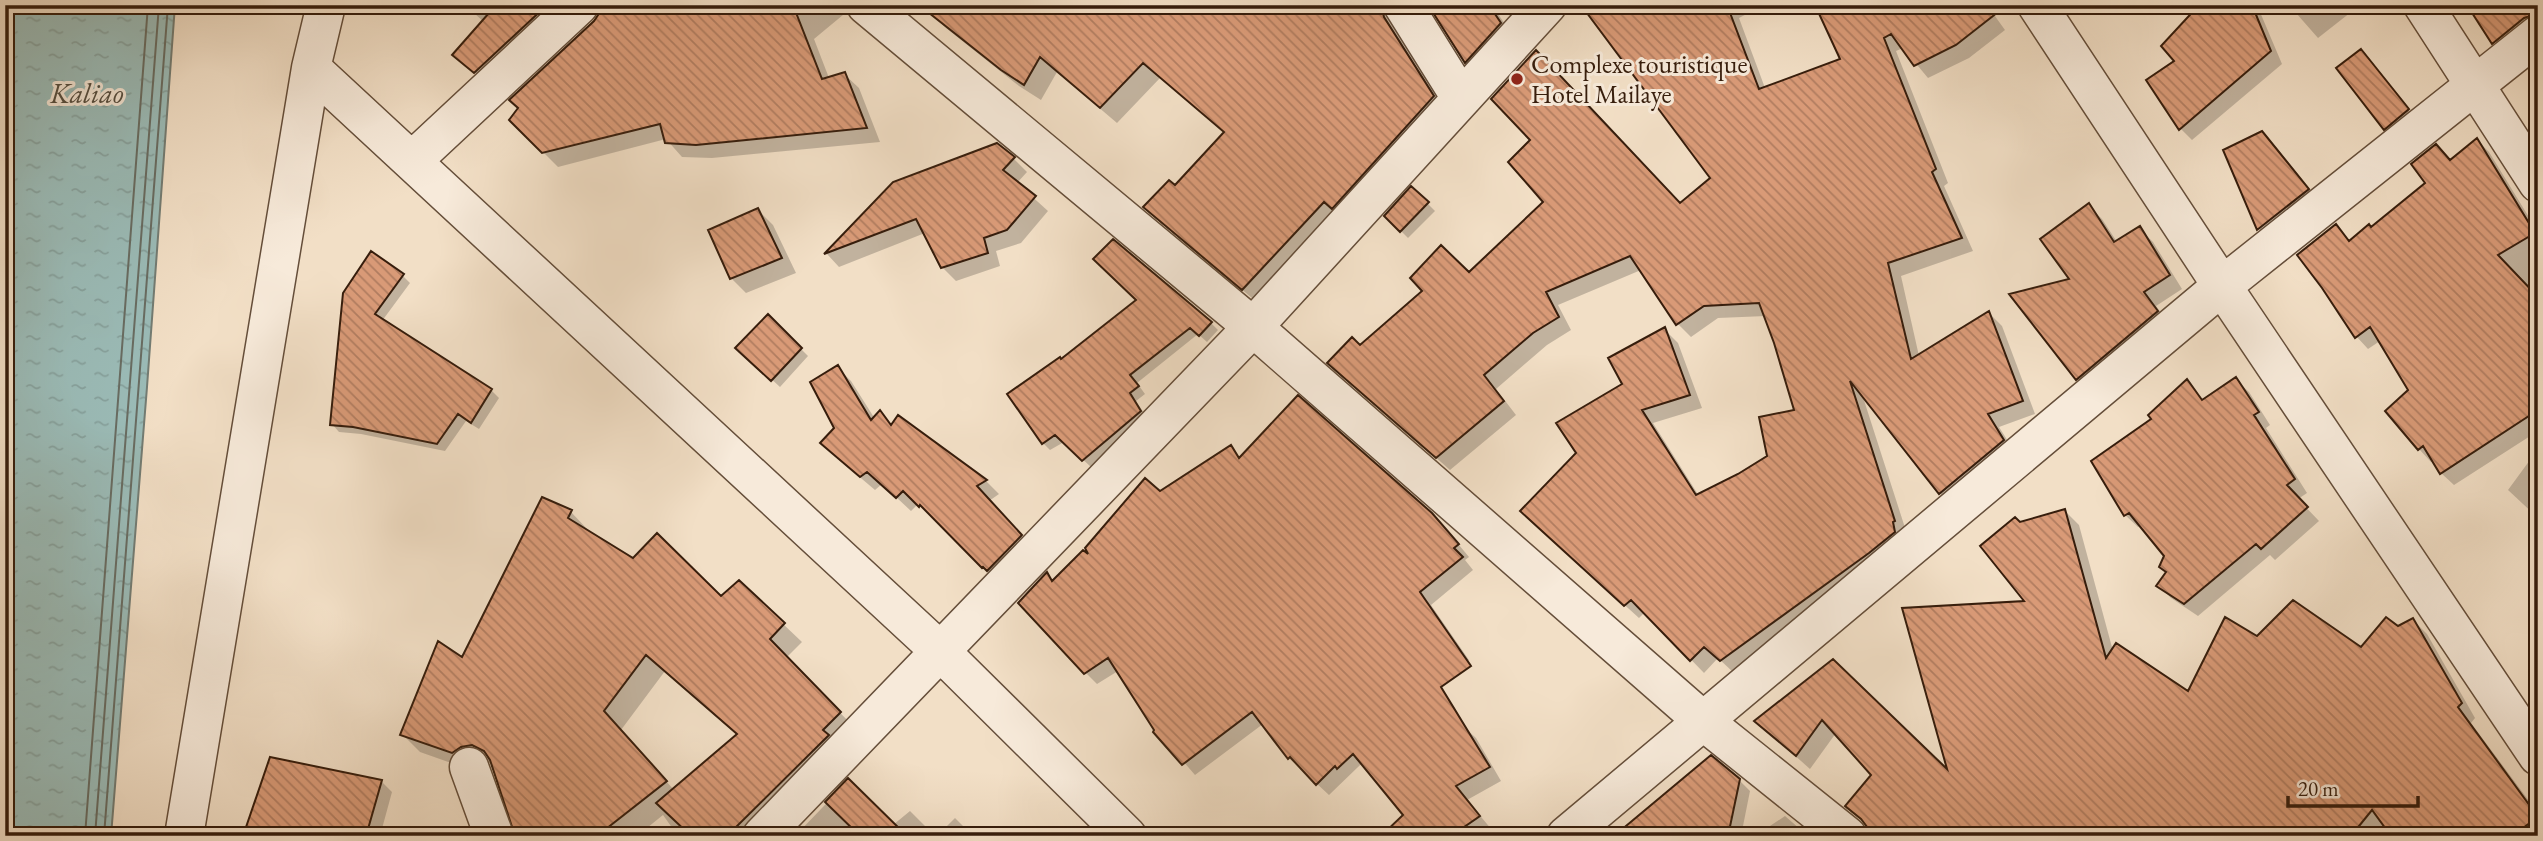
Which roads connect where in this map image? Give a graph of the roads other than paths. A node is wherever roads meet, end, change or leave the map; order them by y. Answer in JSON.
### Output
{"nodes":[{"id":1,"x":326,"y":5,"type":"edge"},
{"id":2,"x":579,"y":5,"type":"edge"},
{"id":3,"x":866,"y":5,"type":"edge"},
{"id":4,"x":1403,"y":5,"type":"edge"},
{"id":5,"x":1547,"y":5,"type":"edge"},
{"id":6,"x":2037,"y":5,"type":"edge"},
{"id":7,"x":2423,"y":5,"type":"edge"},
{"id":8,"x":2538,"y":35,"type":"edge"},
{"id":9,"x":311,"y":68,"type":"junction"},
{"id":10,"x":2475,"y":86,"type":"junction"},
{"id":11,"x":1461,"y":98,"type":"junction"},
{"id":12,"x":413,"y":160,"type":"junction"},
{"id":13,"x":2538,"y":183,"type":"edge"},
{"id":14,"x":2222,"y":286,"type":"junction"},
{"id":15,"x":1252,"y":327,"type":"junction"},
{"id":16,"x":940,"y":651,"type":"junction"},
{"id":17,"x":1702,"y":720,"type":"junction"},
{"id":18,"x":2538,"y":756,"type":"edge"},
{"id":19,"x":469,"y":767,"type":"dead end"},
{"id":20,"x":184,"y":836,"type":"edge"},
{"id":21,"x":494,"y":836,"type":"edge"},
{"id":22,"x":762,"y":836,"type":"edge"},
{"id":23,"x":1127,"y":836,"type":"edge"},
{"id":24,"x":1566,"y":836,"type":"edge"},
{"id":25,"x":1847,"y":836,"type":"edge"}],
"edges":[{"from":1,"to":9,"type":"street"},
{"from":2,"to":12,"type":"street"},
{"from":3,"to":15,"type":"street"},
{"from":4,"to":11,"type":"street"},
{"from":5,"to":11,"type":"street"},
{"from":6,"to":14,"type":"street"},
{"from":7,"to":10,"type":"street"},
{"from":8,"to":10,"type":"street"},
{"from":9,"to":12,"type":"street"},
{"from":9,"to":20,"type":"street"},
{"from":10,"to":13,"type":"street"},
{"from":10,"to":14,"type":"street"},
{"from":11,"to":15,"type":"street"},
{"from":12,"to":16,"type":"street"},
{"from":14,"to":17,"type":"street"},
{"from":14,"to":18,"type":"street"},
{"from":15,"to":16,"type":"street"},
{"from":15,"to":17,"type":"street"},
{"from":16,"to":22,"type":"street"},
{"from":16,"to":23,"type":"street"},
{"from":17,"to":24,"type":"street"},
{"from":17,"to":25,"type":"street"},
{"from":19,"to":21,"type":"street"}]}
